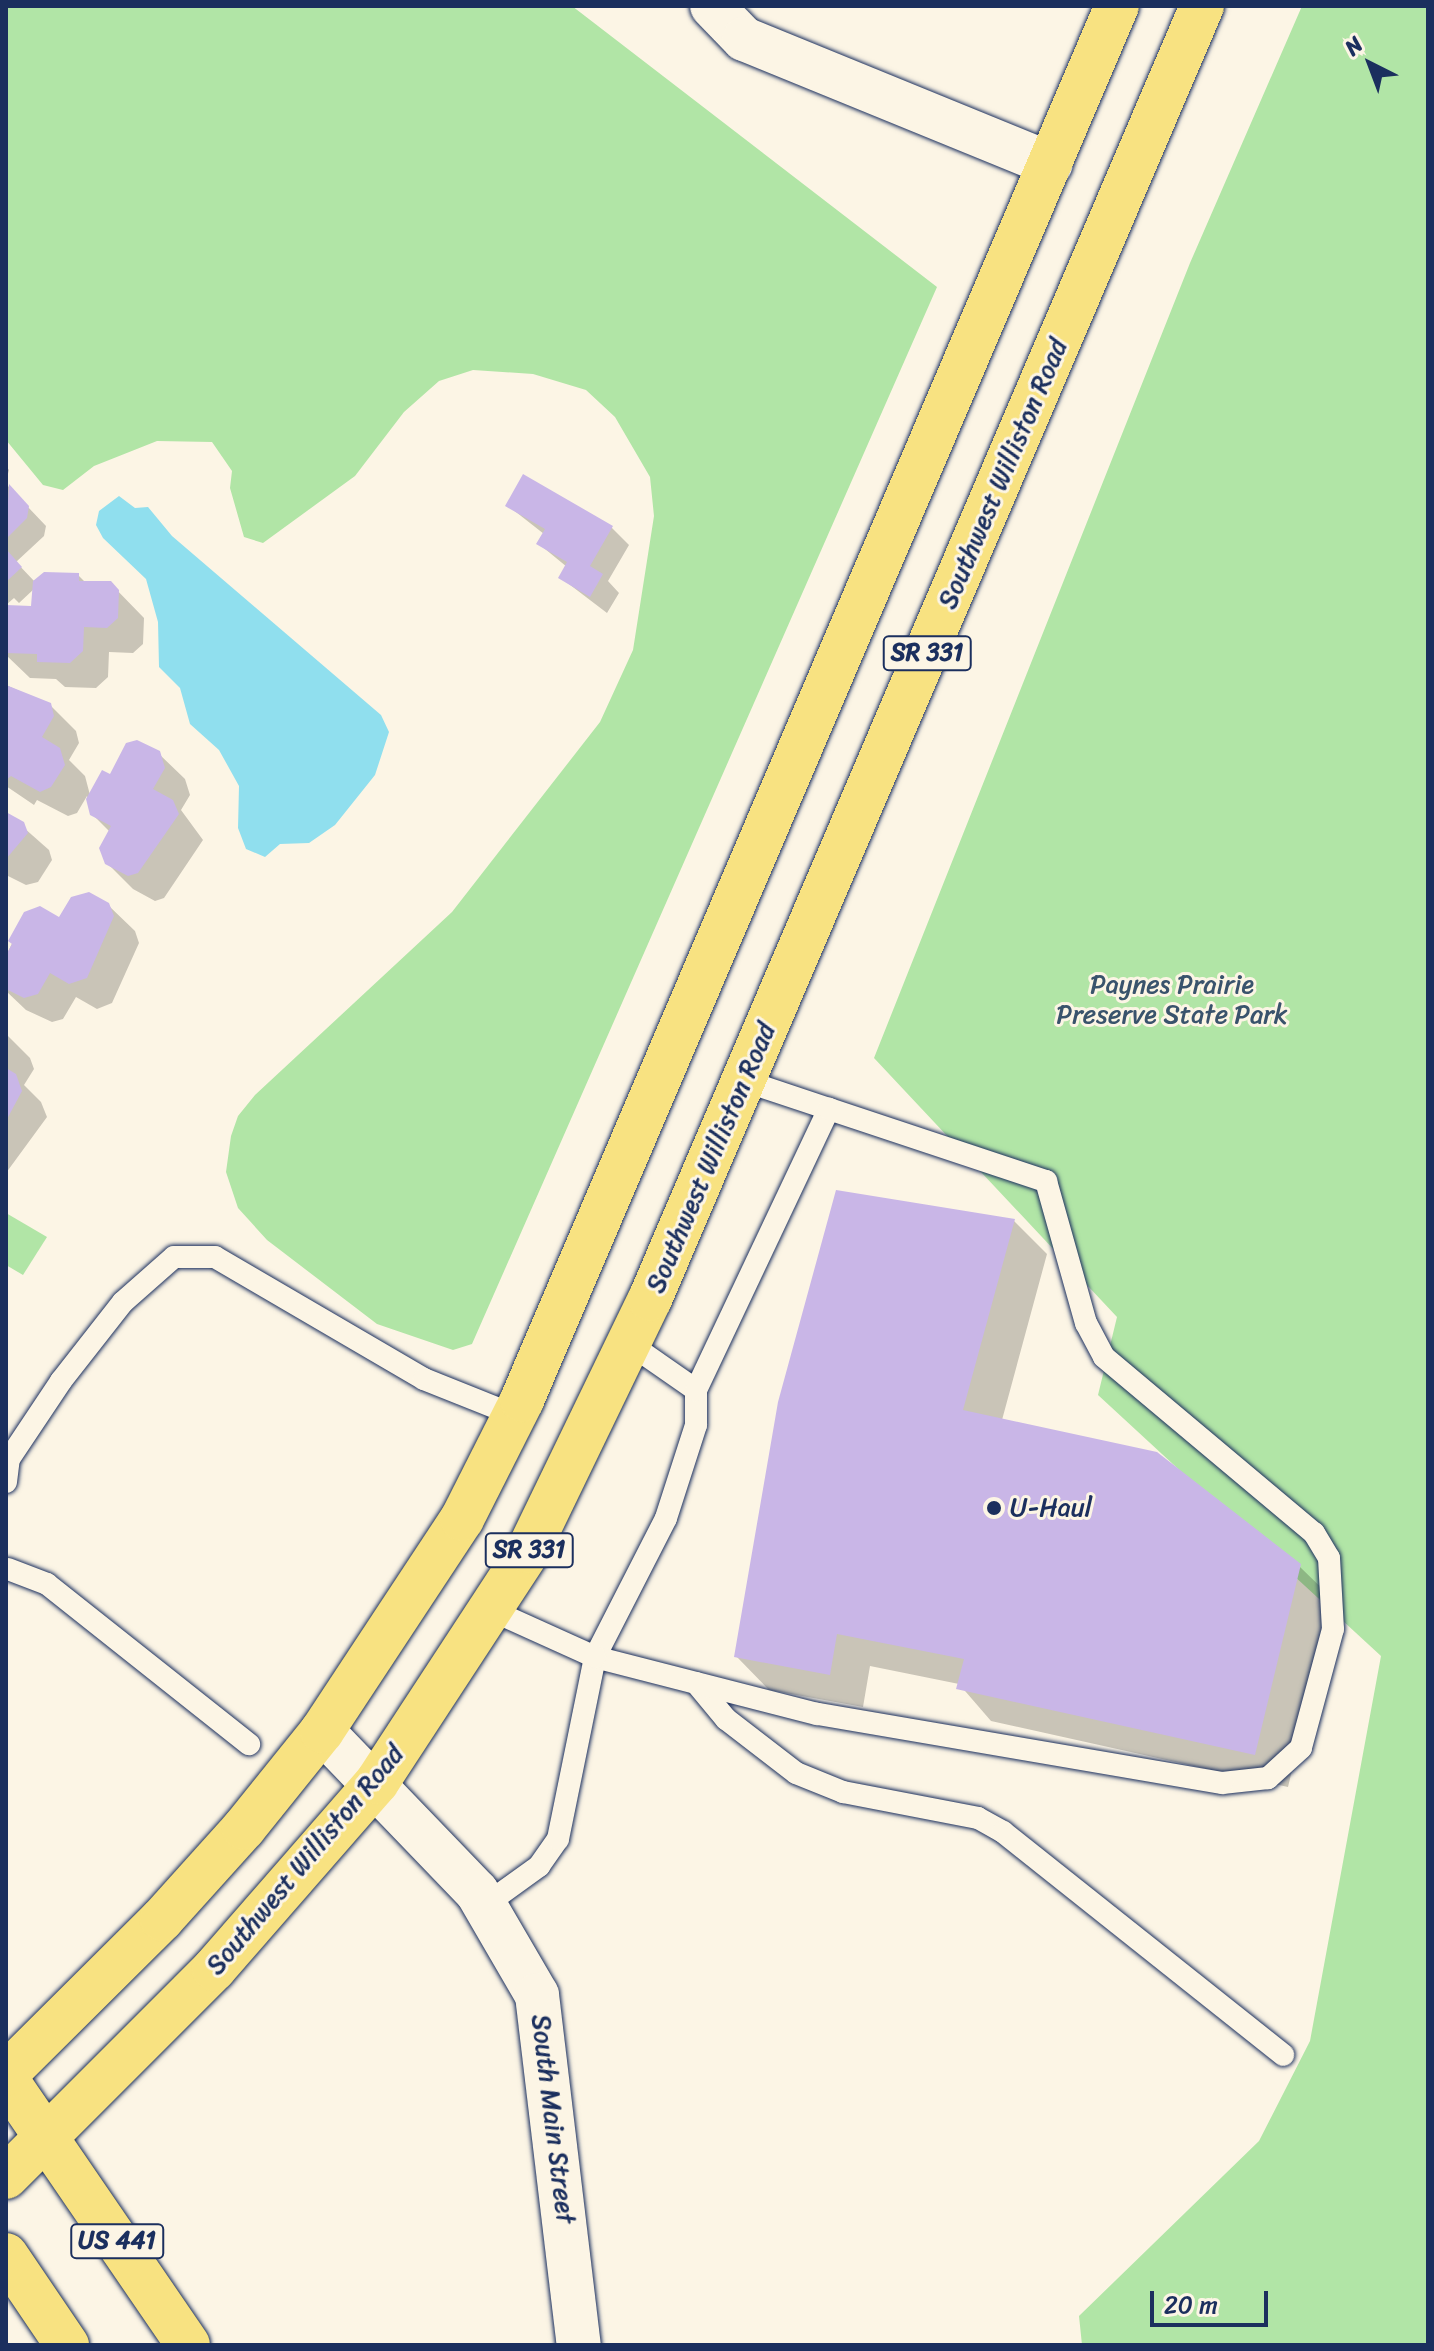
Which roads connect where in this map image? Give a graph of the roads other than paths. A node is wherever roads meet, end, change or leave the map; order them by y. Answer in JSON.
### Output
{"nodes":[{"id":1,"x":712,"y":6,"type":"edge"},
{"id":2,"x":1117,"y":6,"type":"edge"},
{"id":3,"x":1202,"y":6,"type":"edge"},
{"id":4,"x":1051,"y":164,"type":"junction"},
{"id":5,"x":745,"y":1081,"type":"junction"},
{"id":6,"x":829,"y":1109,"type":"junction"},
{"id":7,"x":630,"y":1344,"type":"junction"},
{"id":8,"x":696,"y":1390,"type":"junction"},
{"id":9,"x":514,"y":1415,"type":"junction"},
{"id":10,"x":6,"y":1482,"type":"edge"},
{"id":11,"x":7,"y":1567,"type":"edge"},
{"id":12,"x":491,"y":1610,"type":"junction"},
{"id":13,"x":595,"y":1657,"type":"junction"},
{"id":14,"x":696,"y":1683,"type":"junction"},
{"id":15,"x":322,"y":1731,"type":"junction"},
{"id":16,"x":249,"y":1744,"type":"dead end"},
{"id":17,"x":377,"y":1782,"type":"junction"},
{"id":18,"x":485,"y":1905,"type":"junction"},
{"id":19,"x":1283,"y":2055,"type":"dead end"},
{"id":20,"x":6,"y":2076,"type":"edge"},
{"id":21,"x":46,"y":2138,"type":"junction"},
{"id":22,"x":6,"y":2177,"type":"edge"},
{"id":23,"x":6,"y":2255,"type":"edge"},
{"id":24,"x":61,"y":2343,"type":"edge"},
{"id":25,"x":188,"y":2345,"type":"edge"},
{"id":26,"x":579,"y":2345,"type":"edge"}],
"edges":[{"from":1,"to":4,"type":"street"},
{"from":2,"to":4,"type":"main road","number":"SR 331"},
{"from":3,"to":5,"type":"main road","name":"Southwest Williston Road","number":"SR 331"},
{"from":4,"to":9,"type":"main road","number":"SR 331"},
{"from":5,"to":6,"type":"lane"},
{"from":5,"to":7,"type":"main road","name":"Southwest Williston Road","number":"SR 331"},
{"from":6,"to":8,"type":"lane"},
{"from":6,"to":14,"type":"lane"},
{"from":7,"to":8,"type":"lane"},
{"from":7,"to":12,"type":"main road","name":"Southwest Williston Road","number":"SR 331"},
{"from":8,"to":13,"type":"lane"},
{"from":9,"to":10,"type":"lane"},
{"from":9,"to":15,"type":"main road","number":"SR 331"},
{"from":11,"to":16,"type":"lane"},
{"from":12,"to":13,"type":"lane"},
{"from":12,"to":17,"type":"main road","name":"Southwest Williston Road","number":"SR 331"},
{"from":13,"to":14,"type":"lane"},
{"from":13,"to":18,"type":"lane"},
{"from":14,"to":19,"type":"lane"},
{"from":15,"to":17,"type":"street","name":"South Main Street"},
{"from":15,"to":20,"type":"main road","number":"SR 331"},
{"from":17,"to":18,"type":"street","name":"South Main Street"},
{"from":17,"to":21,"type":"main road","name":"Southwest Williston Road","number":"SR 331"},
{"from":18,"to":26,"type":"street","name":"South Main Street"},
{"from":20,"to":21,"type":"main road","number":"US 441"},
{"from":21,"to":22,"type":"main road","name":"Southwest Williston Road","number":"SR 331"},
{"from":21,"to":25,"type":"main road","number":"US 441"},
{"from":23,"to":24,"type":"main road"}]}
